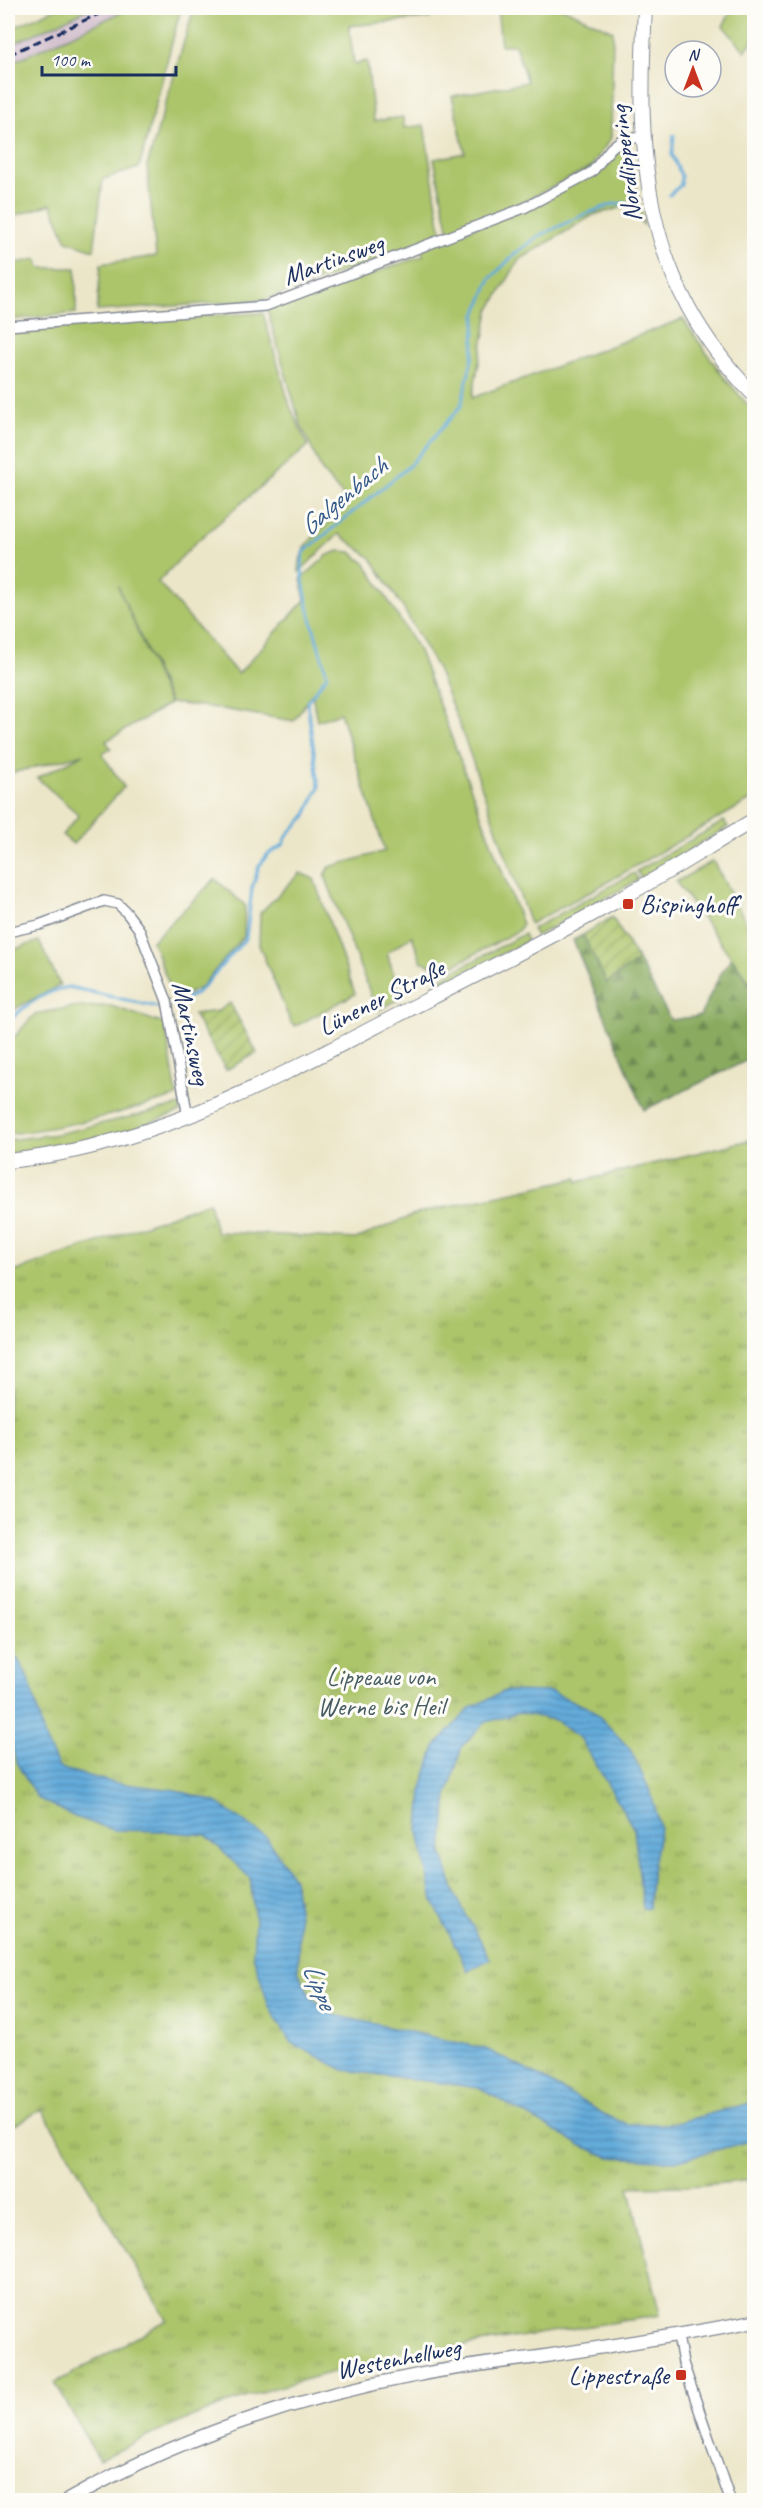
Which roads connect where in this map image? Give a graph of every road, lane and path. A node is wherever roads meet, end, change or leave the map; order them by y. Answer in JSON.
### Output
{"nodes":[{"id":1,"x":645,"y":8,"type":"edge"},
{"id":2,"x":642,"y":137,"type":"junction"},
{"id":3,"x":8,"y":326,"type":"edge"},
{"id":4,"x":754,"y":394,"type":"edge"},
{"id":5,"x":754,"y":820,"type":"edge"},
{"id":6,"x":8,"y":932,"type":"edge"},
{"id":7,"x":188,"y":1117,"type":"junction"},
{"id":8,"x":8,"y":1161,"type":"edge"},
{"id":9,"x":754,"y":2321,"type":"edge"},
{"id":10,"x":678,"y":2336,"type":"junction"},
{"id":11,"x":68,"y":2500,"type":"edge"},
{"id":12,"x":730,"y":2500,"type":"edge"}],
"edges":[{"from":1,"to":2,"type":"main road","name":"Nordlippering"},
{"from":2,"to":3,"type":"street","name":"Martinsweg"},
{"from":2,"to":4,"type":"main road","name":"Nordlippering"},
{"from":5,"to":7,"type":"main road","name":"Lünener Straße"},
{"from":6,"to":7,"type":"street","name":"Martinsweg"},
{"from":7,"to":8,"type":"main road","name":"Lünener Straße"},
{"from":9,"to":10,"type":"main road","name":"Westenhellweg"},
{"from":10,"to":11,"type":"main road","name":"Westenhellweg"},
{"from":10,"to":12,"type":"street"}]}
